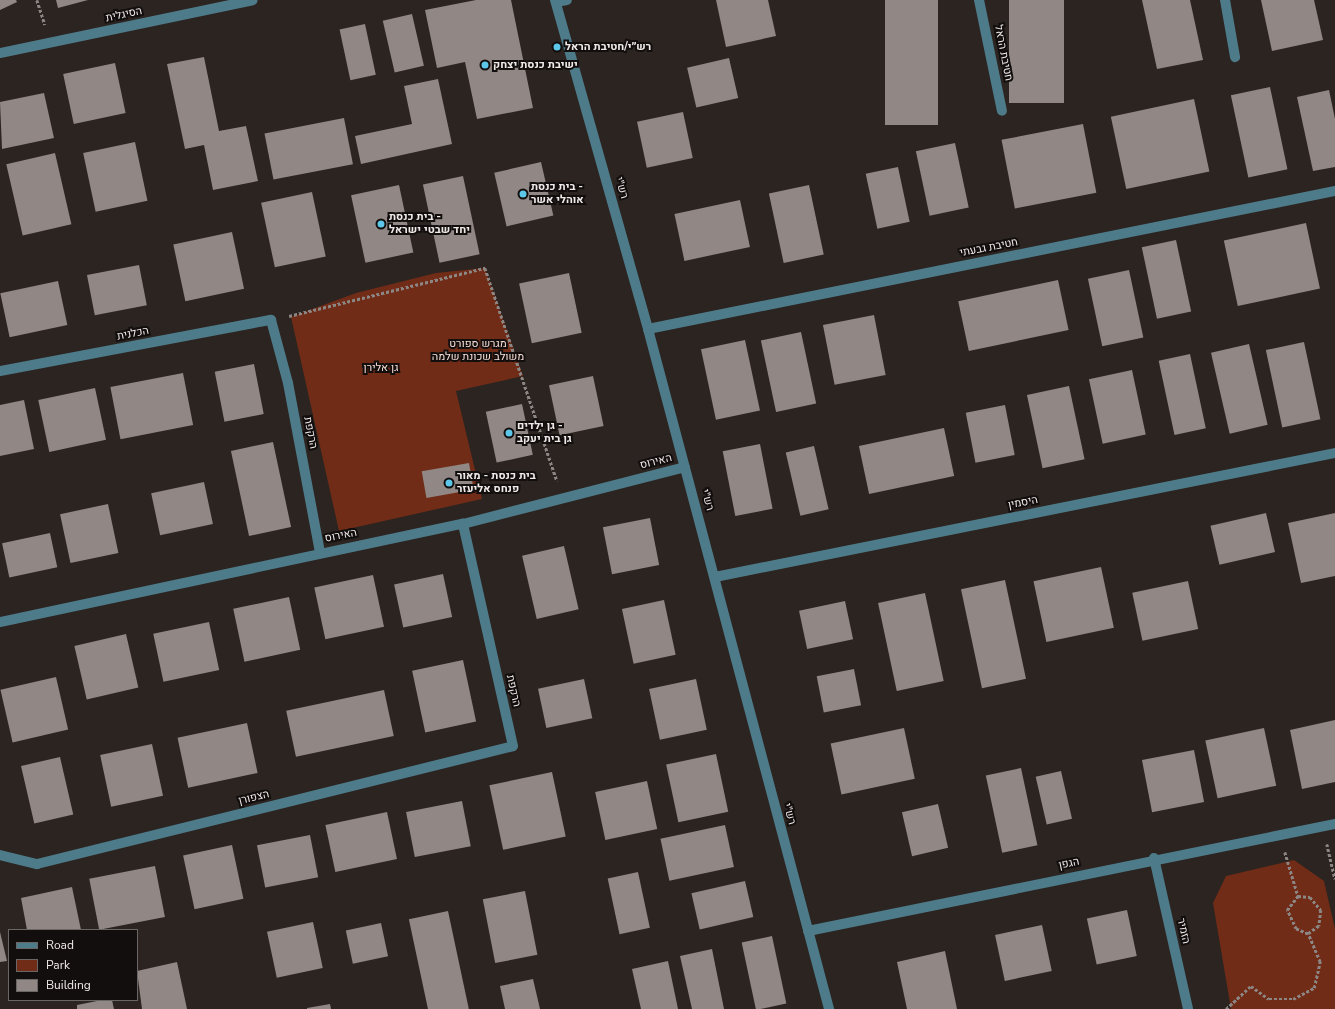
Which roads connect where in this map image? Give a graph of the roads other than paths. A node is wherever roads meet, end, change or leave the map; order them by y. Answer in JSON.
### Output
{"nodes":[{"id":1,"x":253,"y":0,"type":"edge"},
{"id":2,"x":567,"y":0,"type":"edge"},
{"id":3,"x":980,"y":0,"type":"edge"},
{"id":4,"x":1225,"y":0,"type":"edge"},
{"id":5,"x":555,"y":1,"type":"edge"},
{"id":6,"x":0,"y":53,"type":"edge"},
{"id":7,"x":1235,"y":57,"type":"dead end"},
{"id":8,"x":1002,"y":111,"type":"dead end"},
{"id":9,"x":1335,"y":191,"type":"edge"},
{"id":10,"x":271,"y":320,"type":"joint"},
{"id":11,"x":648,"y":329,"type":"junction"},
{"id":12,"x":0,"y":371,"type":"edge"},
{"id":13,"x":1335,"y":453,"type":"edge"},
{"id":14,"x":685,"y":467,"type":"junction"},
{"id":15,"x":463,"y":524,"type":"junction"},
{"id":16,"x":320,"y":552,"type":"junction"},
{"id":17,"x":715,"y":577,"type":"junction"},
{"id":18,"x":0,"y":622,"type":"edge"},
{"id":19,"x":513,"y":746,"type":"joint"},
{"id":20,"x":1335,"y":824,"type":"edge"},
{"id":21,"x":0,"y":855,"type":"edge"},
{"id":22,"x":1154,"y":858,"type":"junction"},
{"id":23,"x":808,"y":931,"type":"junction"},
{"id":24,"x":829,"y":1009,"type":"edge"},
{"id":25,"x":1188,"y":1009,"type":"edge"}],
"edges":[{"from":1,"to":6,"type":"street","name":"הסיגלית"},
{"from":2,"to":5,"type":"street"},
{"from":3,"to":8,"type":"street","name":"חטיבת הראל"},
{"from":4,"to":7,"type":"street"},
{"from":5,"to":11,"type":"street","name":"רש\"י"},
{"from":9,"to":11,"type":"street","name":"חטיבת גבעתי"},
{"from":10,"to":12,"type":"street","name":"הכלנית"},
{"from":10,"to":16,"type":"street","name":"הרקפת"},
{"from":11,"to":14,"type":"street","name":"רש\"י"},
{"from":13,"to":17,"type":"street","name":"היסמין"},
{"from":14,"to":15,"type":"street","name":"האירוס"},
{"from":14,"to":17,"type":"street","name":"רש\"י"},
{"from":15,"to":16,"type":"street","name":"האירוס"},
{"from":15,"to":19,"type":"street","name":"הרקפת"},
{"from":16,"to":18,"type":"street","name":"האירוס"},
{"from":17,"to":23,"type":"street","name":"רש\"י"},
{"from":19,"to":21,"type":"street","name":"הצפורן"},
{"from":20,"to":22,"type":"street","name":"הגפן"},
{"from":22,"to":23,"type":"street","name":"הגפן"},
{"from":22,"to":25,"type":"street","name":"הזמיר"},
{"from":23,"to":24,"type":"street","name":"רש\"י"}]}
